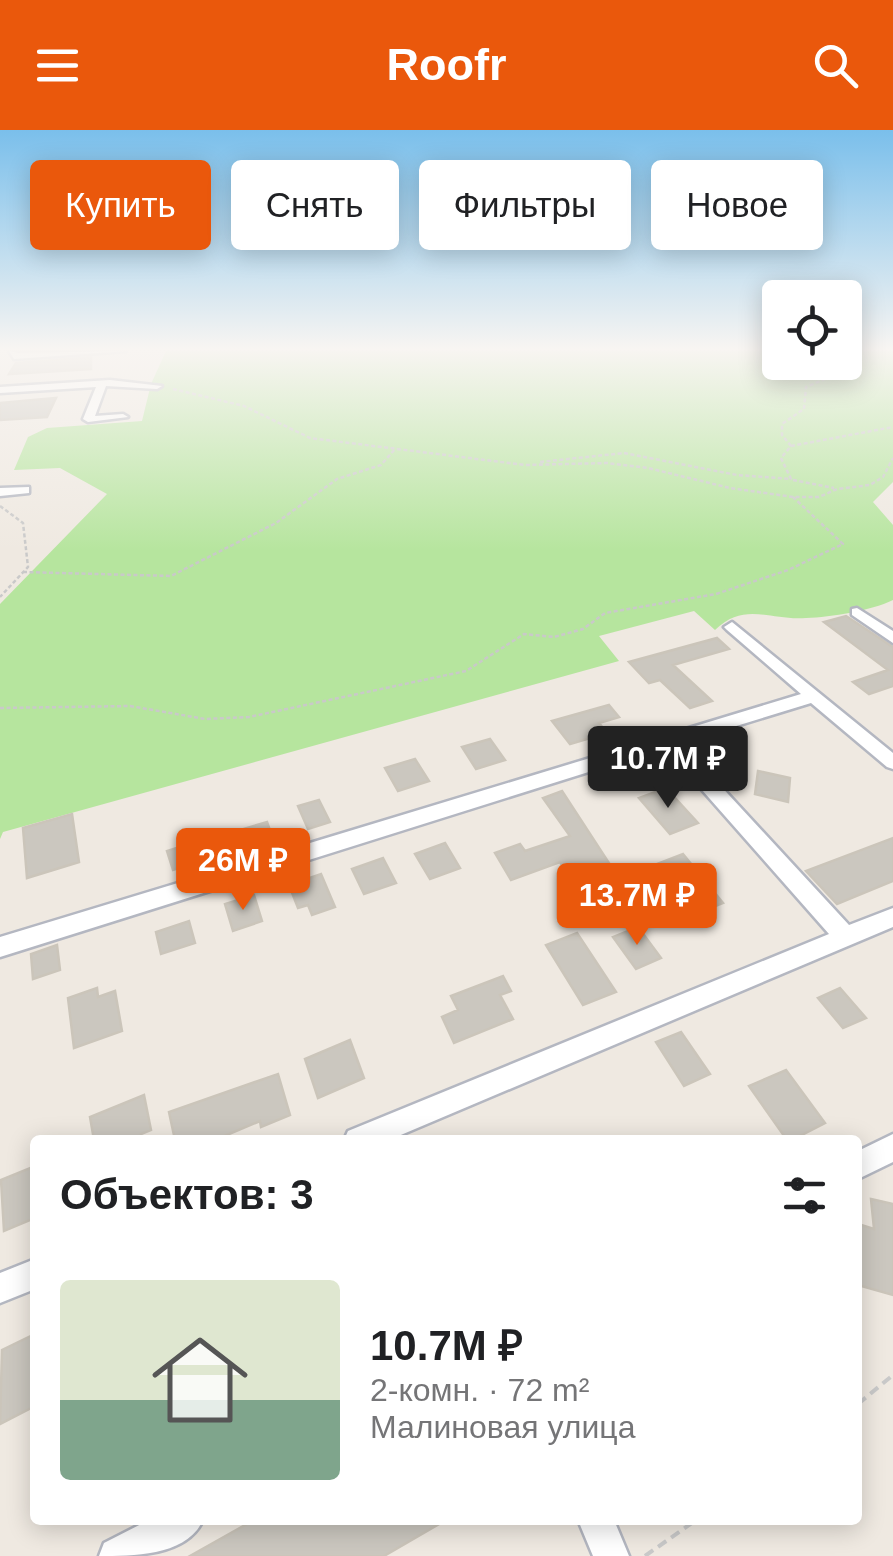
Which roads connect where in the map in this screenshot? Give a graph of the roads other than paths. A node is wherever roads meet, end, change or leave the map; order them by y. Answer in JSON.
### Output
{"nodes":[{"id":1,"x":89,"y":418,"type":"edge"},
{"id":2,"x":113,"y":418,"type":"edge"},
{"id":3,"x":25,"y":490,"type":"dead end"},
{"id":4,"x":0,"y":492,"type":"edge"},
{"id":5,"x":857,"y":612,"type":"dead end"},
{"id":6,"x":732,"y":627,"type":"dead end"},
{"id":7,"x":893,"y":638,"type":"edge"},
{"id":8,"x":814,"y":696,"type":"junction"},
{"id":9,"x":669,"y":741,"type":"junction"},
{"id":10,"x":893,"y":763,"type":"edge"},
{"id":11,"x":893,"y":917,"type":"edge"},
{"id":12,"x":846,"y":937,"type":"junction"},
{"id":13,"x":0,"y":946,"type":"edge"},
{"id":14,"x":369,"y":1135,"type":"edge"},
{"id":15,"x":893,"y":1148,"type":"edge"},
{"id":16,"x":862,"y":1164,"type":"edge"},
{"id":17,"x":30,"y":1276,"type":"edge"},
{"id":18,"x":0,"y":1288,"type":"edge"},
{"id":19,"x":176,"y":1525,"type":"edge"},
{"id":20,"x":598,"y":1525,"type":"edge"},
{"id":21,"x":117,"y":1556,"type":"edge"},
{"id":22,"x":611,"y":1556,"type":"edge"}],
"edges":[{"from":1,"to":2,"type":"street"},
{"from":3,"to":4,"type":"street"},
{"from":5,"to":7,"type":"street"},
{"from":6,"to":8,"type":"street"},
{"from":8,"to":9,"type":"street"},
{"from":8,"to":10,"type":"street"},
{"from":9,"to":12,"type":"street"},
{"from":9,"to":13,"type":"street"},
{"from":11,"to":12,"type":"street"},
{"from":12,"to":14,"type":"street"},
{"from":15,"to":16,"type":"street"},
{"from":17,"to":18,"type":"street"},
{"from":19,"to":21,"type":"street"},
{"from":20,"to":22,"type":"street"}]}
